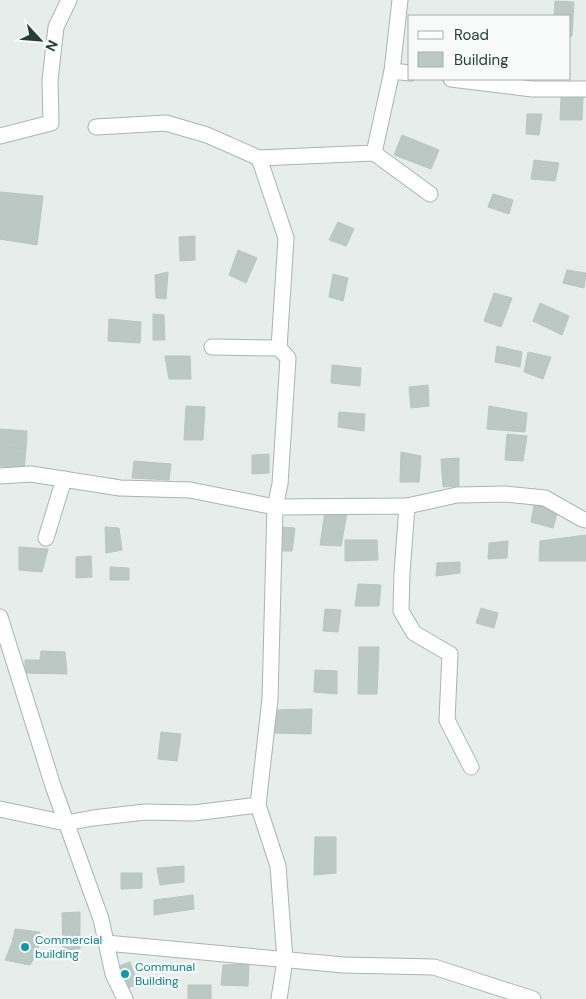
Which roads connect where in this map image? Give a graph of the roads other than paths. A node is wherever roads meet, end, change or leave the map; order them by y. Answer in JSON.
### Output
{"nodes":[{"id":1,"x":69,"y":0,"type":"edge"},
{"id":2,"x":400,"y":0,"type":"edge"},
{"id":3,"x":392,"y":71,"type":"junction"},
{"id":4,"x":408,"y":73,"type":"edge"},
{"id":5,"x":459,"y":80,"type":"edge"},
{"id":6,"x":586,"y":89,"type":"edge"},
{"id":7,"x":96,"y":127,"type":"dead end"},
{"id":8,"x":0,"y":136,"type":"edge"},
{"id":9,"x":374,"y":152,"type":"junction"},
{"id":10,"x":259,"y":158,"type":"junction"},
{"id":11,"x":430,"y":194,"type":"dead end"},
{"id":12,"x":212,"y":347,"type":"dead end"},
{"id":13,"x":279,"y":348,"type":"junction"},
{"id":14,"x":0,"y":476,"type":"edge"},
{"id":15,"x":64,"y":479,"type":"junction"},
{"id":16,"x":275,"y":506,"type":"junction"},
{"id":17,"x":407,"y":506,"type":"junction"},
{"id":18,"x":586,"y":520,"type":"edge"},
{"id":19,"x":46,"y":538,"type":"dead end"},
{"id":20,"x":0,"y":618,"type":"edge"},
{"id":21,"x":471,"y":767,"type":"dead end"},
{"id":22,"x":258,"y":805,"type":"junction"},
{"id":23,"x":0,"y":809,"type":"edge"},
{"id":24,"x":66,"y":823,"type":"junction"},
{"id":25,"x":106,"y":943,"type":"junction"},
{"id":26,"x":285,"y":960,"type":"junction"},
{"id":27,"x":125,"y":999,"type":"edge"},
{"id":28,"x":279,"y":999,"type":"edge"},
{"id":29,"x":533,"y":999,"type":"edge"}],
"edges":[{"from":1,"to":8,"type":"street"},
{"from":2,"to":3,"type":"street"},
{"from":3,"to":4,"type":"street"},
{"from":3,"to":9,"type":"street"},
{"from":5,"to":6,"type":"street"},
{"from":7,"to":10,"type":"street"},
{"from":9,"to":10,"type":"street"},
{"from":9,"to":11,"type":"street"},
{"from":10,"to":13,"type":"street"},
{"from":12,"to":13,"type":"street"},
{"from":13,"to":16,"type":"street"},
{"from":14,"to":15,"type":"street"},
{"from":15,"to":16,"type":"street"},
{"from":15,"to":19,"type":"street"},
{"from":16,"to":17,"type":"street"},
{"from":16,"to":22,"type":"street"},
{"from":17,"to":18,"type":"street"},
{"from":17,"to":21,"type":"street"},
{"from":20,"to":24,"type":"street"},
{"from":22,"to":24,"type":"street"},
{"from":22,"to":26,"type":"street"},
{"from":23,"to":24,"type":"street"},
{"from":24,"to":25,"type":"street"},
{"from":25,"to":26,"type":"street"},
{"from":25,"to":27,"type":"street"},
{"from":26,"to":28,"type":"street"},
{"from":26,"to":29,"type":"street"}]}
